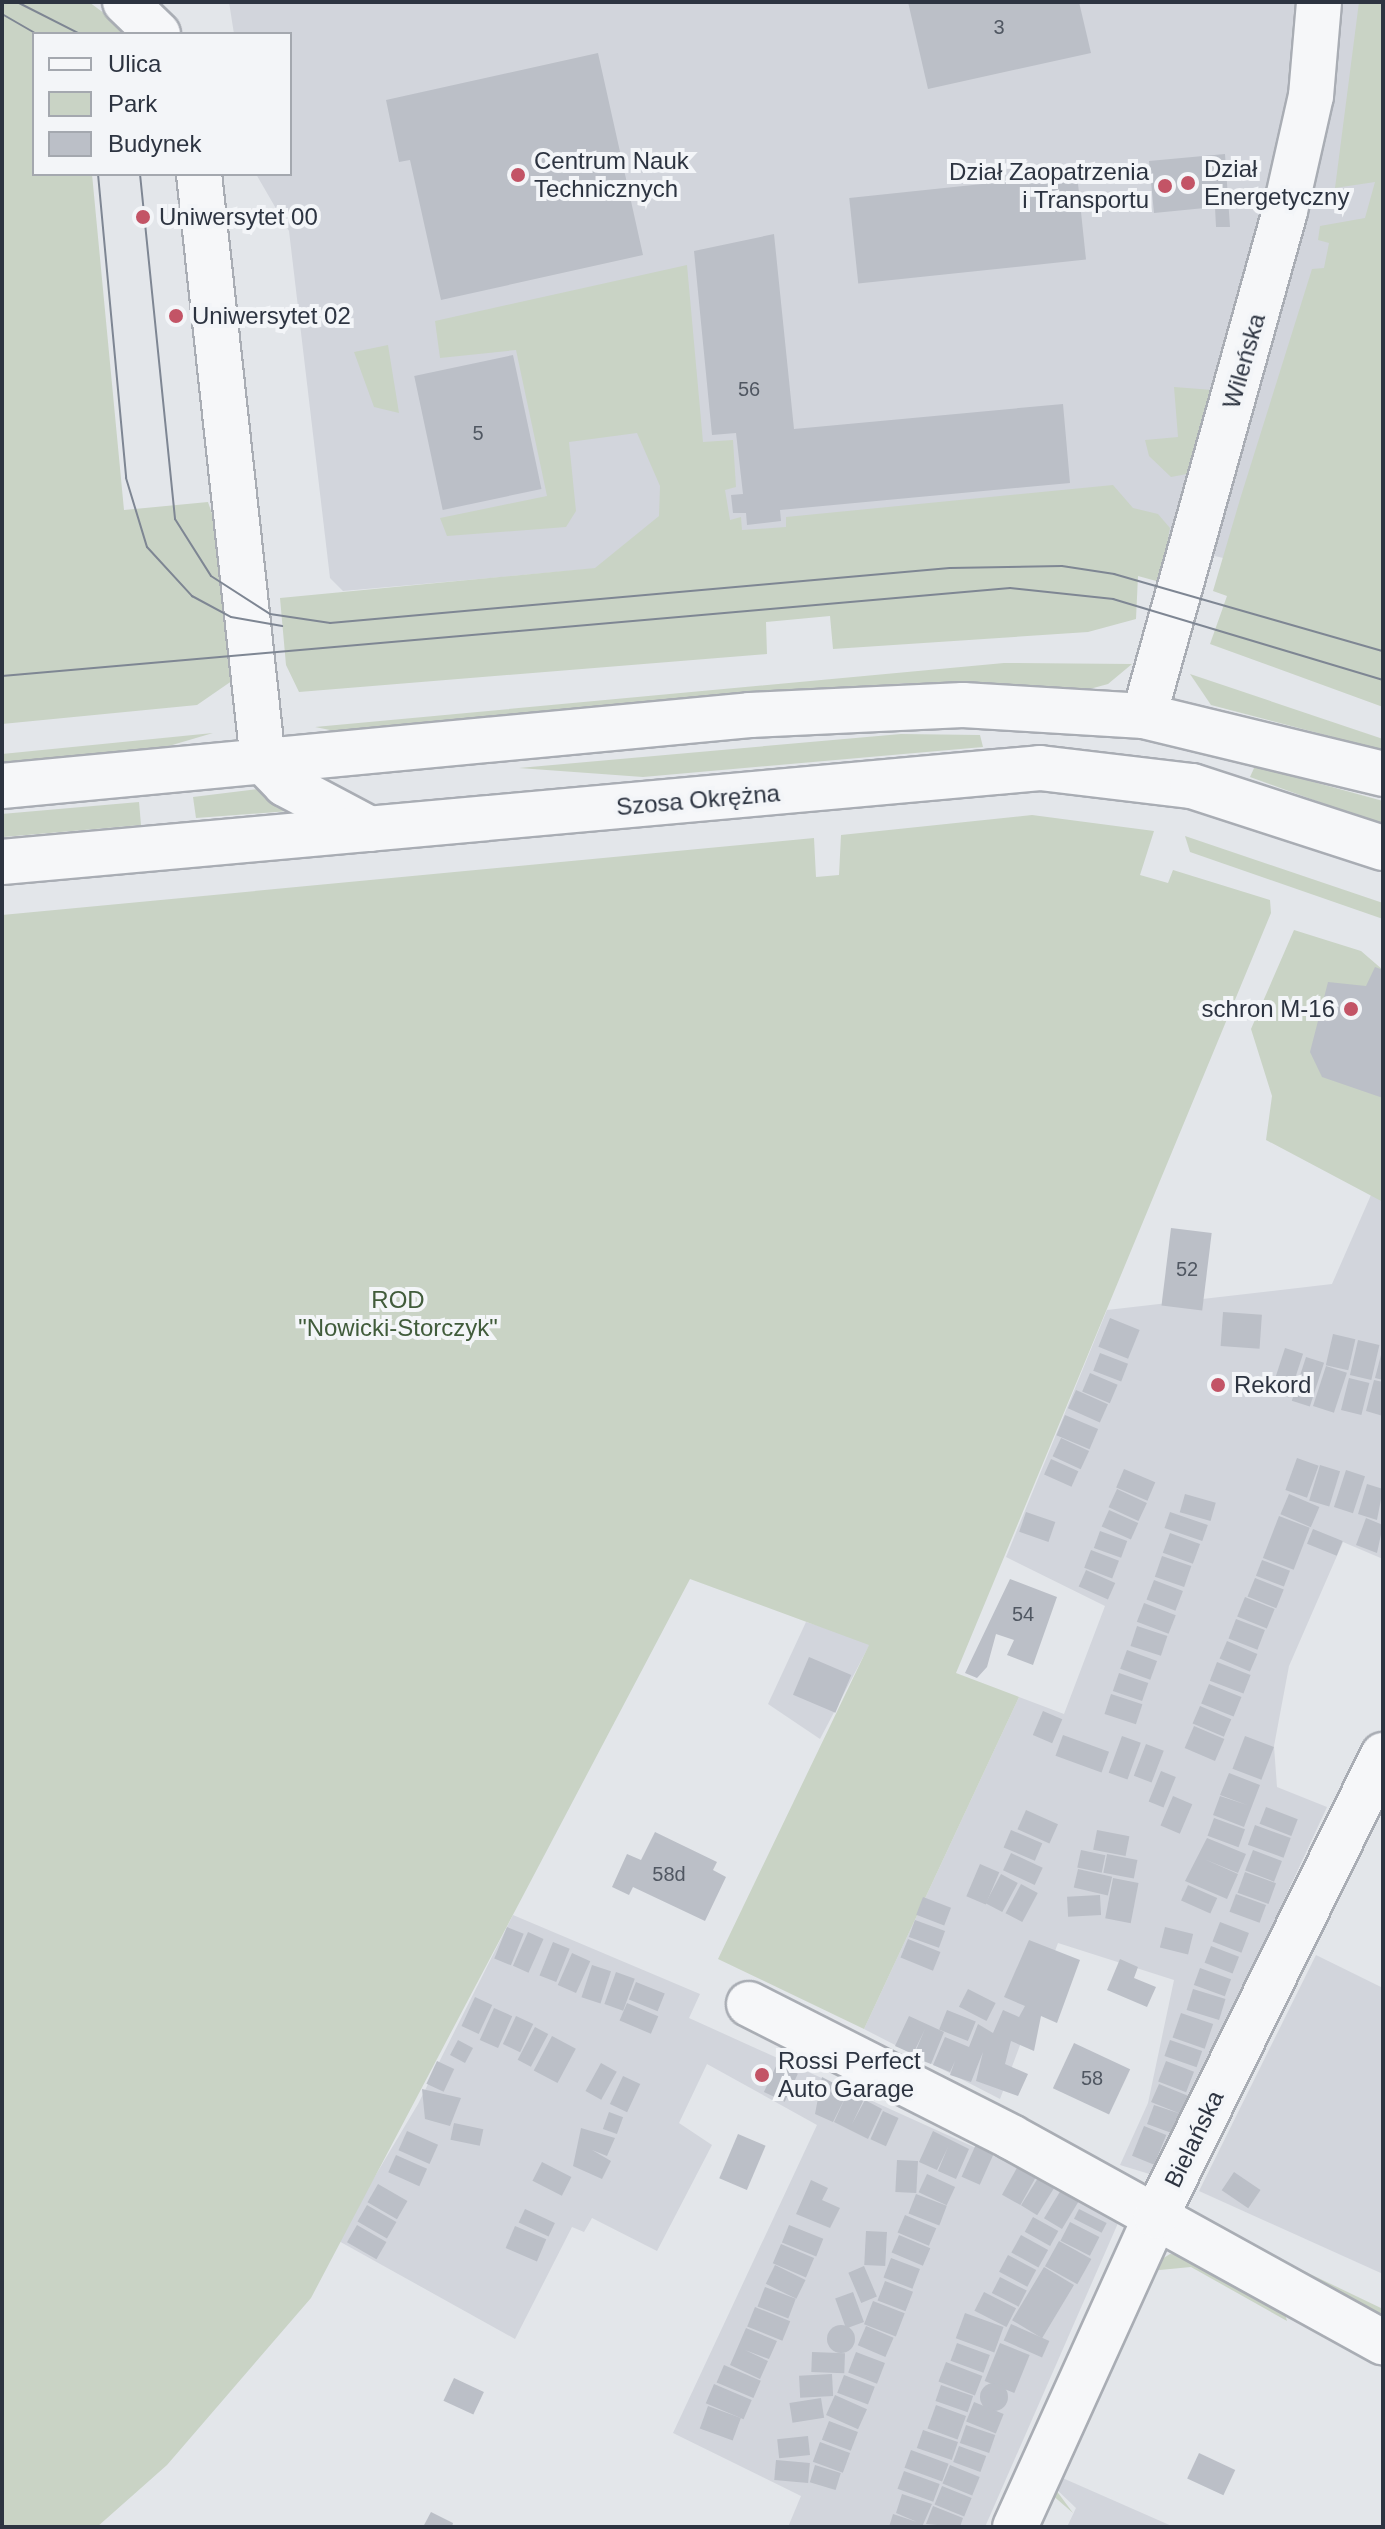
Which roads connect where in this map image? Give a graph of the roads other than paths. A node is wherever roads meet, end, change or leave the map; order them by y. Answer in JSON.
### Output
{"nodes":[{"id":1,"x":125,"y":2,"type":"edge"},
{"id":2,"x":1319,"y":2,"type":"edge"},
{"id":3,"x":156,"y":32,"type":"edge"},
{"id":4,"x":199,"y":176,"type":"edge"},
{"id":5,"x":1144,"y":716,"type":"junction"},
{"id":6,"x":263,"y":761,"type":"junction"},
{"id":7,"x":1383,"y":774,"type":"edge"},
{"id":8,"x":2,"y":786,"type":"edge"},
{"id":9,"x":372,"y":830,"type":"junction"},
{"id":10,"x":1383,"y":848,"type":"edge"},
{"id":11,"x":2,"y":862,"type":"edge"},
{"id":12,"x":1383,"y":1755,"type":"edge"},
{"id":13,"x":749,"y":2004,"type":"dead end"},
{"id":14,"x":1156,"y":2216,"type":"junction"},
{"id":15,"x":1383,"y":2342,"type":"edge"},
{"id":16,"x":1015,"y":2527,"type":"edge"}],
"edges":[{"from":1,"to":3,"type":"street"},
{"from":2,"to":5,"type":"street","name":"Wileńska"},
{"from":4,"to":6,"type":"street"},
{"from":5,"to":6,"type":"street"},
{"from":5,"to":7,"type":"street"},
{"from":6,"to":8,"type":"street"},
{"from":6,"to":9,"type":"street"},
{"from":9,"to":10,"type":"street","name":"Szosa Okrężna"},
{"from":9,"to":11,"type":"street","name":"Szosa Okrężna"},
{"from":12,"to":14,"type":"street","name":"Bielańska"},
{"from":13,"to":14,"type":"street"},
{"from":14,"to":15,"type":"street"},
{"from":14,"to":16,"type":"street","name":"Bielańska"}]}
